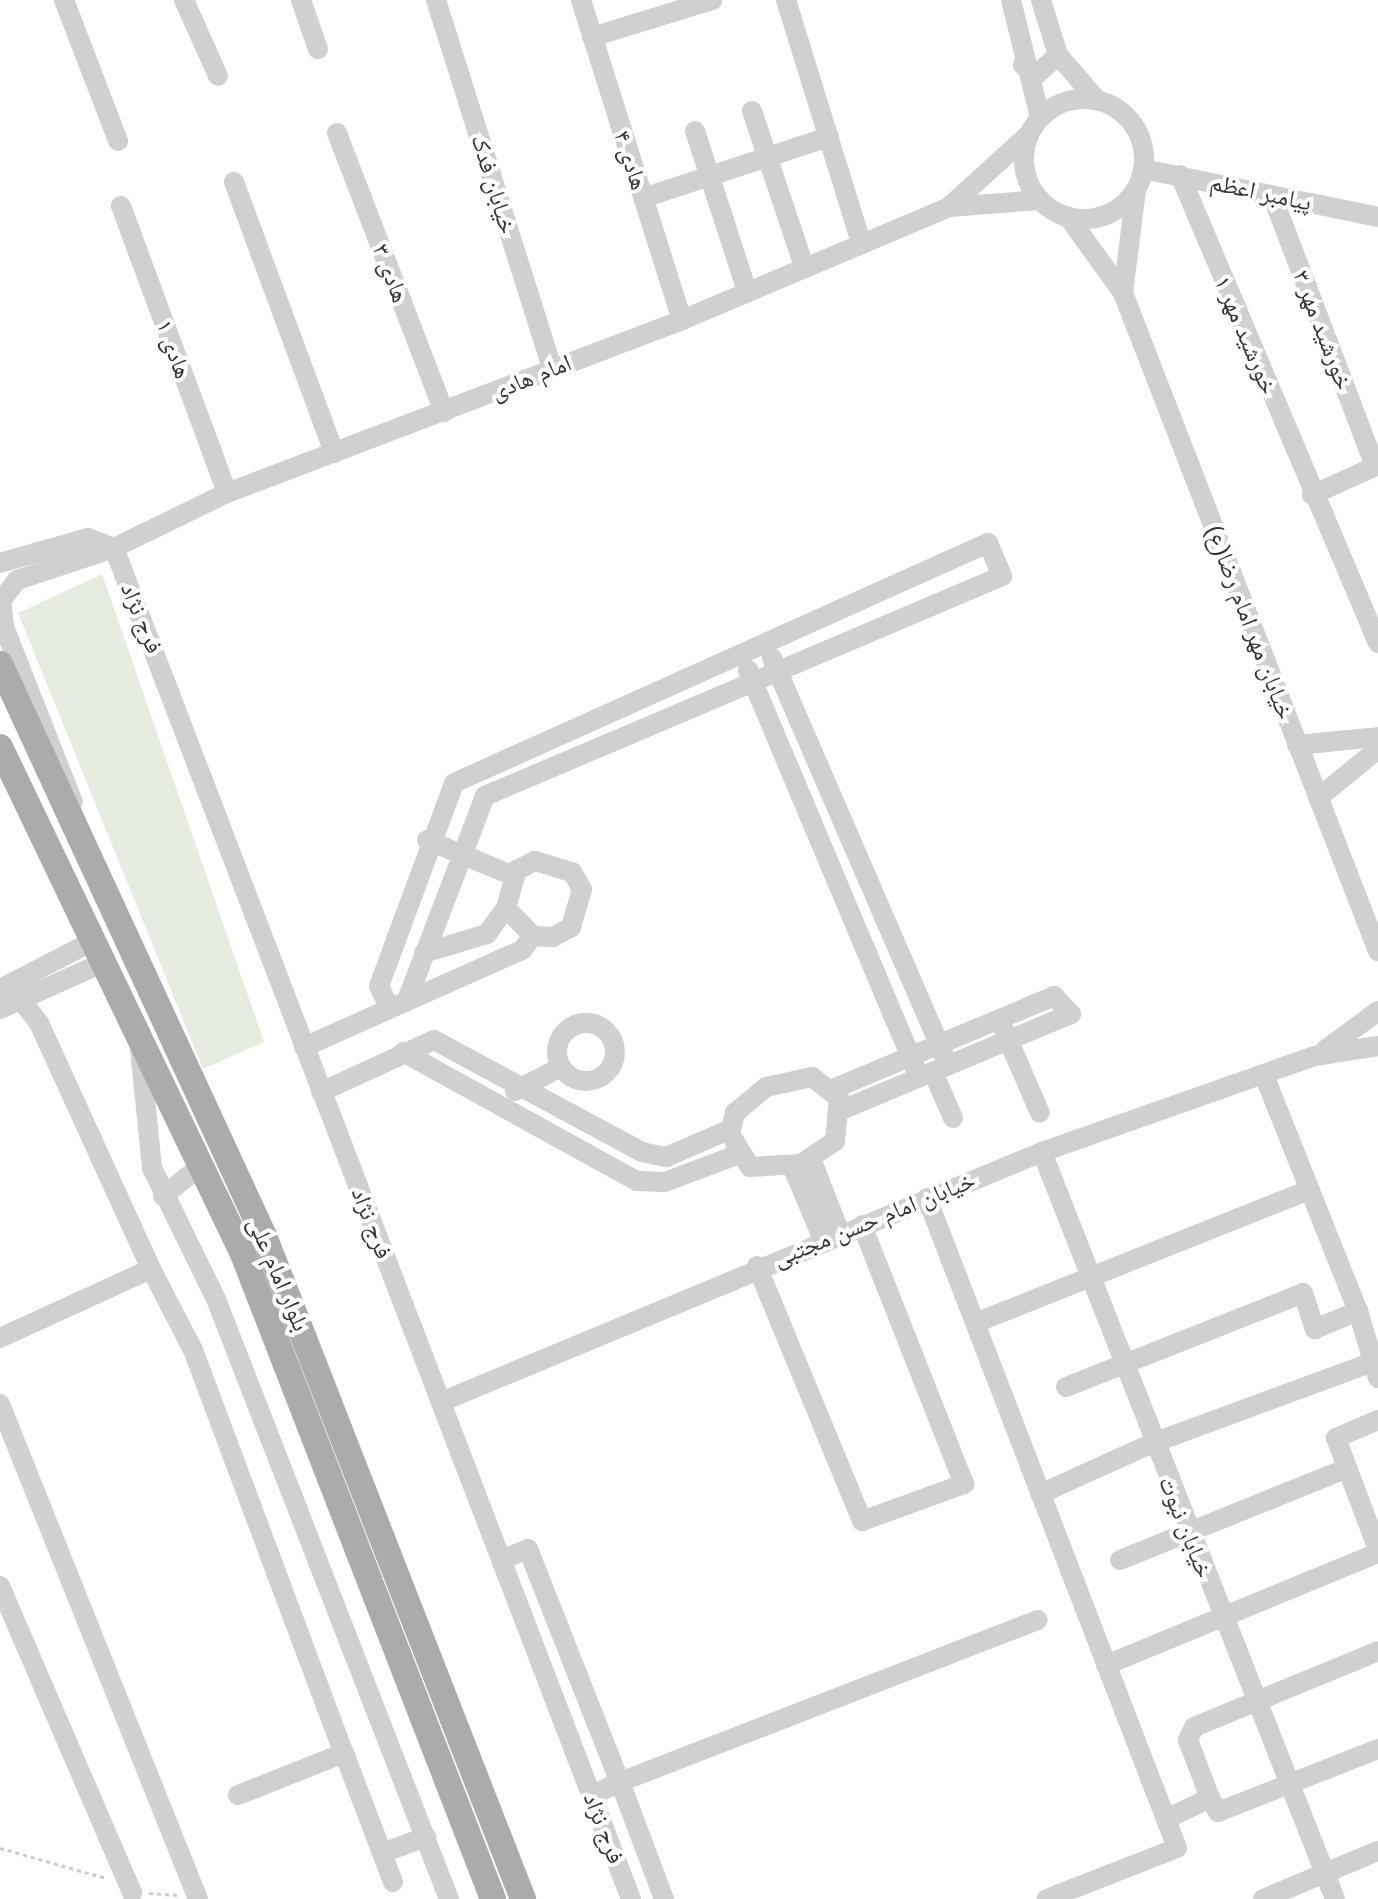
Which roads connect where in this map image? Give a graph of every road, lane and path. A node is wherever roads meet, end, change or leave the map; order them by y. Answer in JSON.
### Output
{"nodes":[{"id":1,"x":64,"y":0,"type":"edge"},
{"id":2,"x":184,"y":0,"type":"edge"},
{"id":3,"x":301,"y":0,"type":"edge"},
{"id":4,"x":436,"y":0,"type":"edge"},
{"id":5,"x":581,"y":0,"type":"edge"},
{"id":6,"x":712,"y":0,"type":"edge"},
{"id":7,"x":786,"y":0,"type":"edge"},
{"id":8,"x":1011,"y":0,"type":"edge"},
{"id":9,"x":1041,"y":0,"type":"edge"},
{"id":10,"x":592,"y":37,"type":"junction"},
{"id":11,"x":318,"y":49,"type":"dead end"},
{"id":12,"x":1058,"y":55,"type":"junction"},
{"id":13,"x":1023,"y":65,"type":"junction"},
{"id":14,"x":218,"y":76,"type":"dead end"},
{"id":15,"x":1097,"y":100,"type":"junction"},
{"id":16,"x":752,"y":111,"type":"dead end"},
{"id":17,"x":1040,"y":117,"type":"junction"},
{"id":18,"x":695,"y":131,"type":"dead end"},
{"id":19,"x":337,"y":133,"type":"dead end"},
{"id":20,"x":1028,"y":135,"type":"junction"},
{"id":21,"x":829,"y":137,"type":"junction"},
{"id":22,"x":118,"y":141,"type":"dead end"},
{"id":23,"x":768,"y":157,"type":"junction"},
{"id":24,"x":1180,"y":175,"type":"junction"},
{"id":25,"x":709,"y":176,"type":"junction"},
{"id":26,"x":1140,"y":179,"type":"junction"},
{"id":27,"x":234,"y":182,"type":"dead end"},
{"id":28,"x":1272,"y":195,"type":"junction"},
{"id":29,"x":643,"y":198,"type":"junction"},
{"id":30,"x":1039,"y":200,"type":"junction"},
{"id":31,"x":121,"y":206,"type":"dead end"},
{"id":32,"x":949,"y":207,"type":"junction"},
{"id":33,"x":1378,"y":217,"type":"edge"},
{"id":34,"x":1069,"y":218,"type":"junction"},
{"id":35,"x":861,"y":242,"type":"junction"},
{"id":36,"x":804,"y":266,"type":"junction"},
{"id":37,"x":747,"y":291,"type":"junction"},
{"id":38,"x":1123,"y":293,"type":"junction"},
{"id":39,"x":682,"y":320,"type":"junction"},
{"id":40,"x":552,"y":368,"type":"junction"},
{"id":41,"x":444,"y":412,"type":"junction"},
{"id":42,"x":334,"y":453,"type":"junction"},
{"id":43,"x":1376,"y":466,"type":"edge"},
{"id":44,"x":227,"y":493,"type":"junction"},
{"id":45,"x":1312,"y":495,"type":"junction"},
{"id":46,"x":114,"y":548,"type":"junction"},
{"id":47,"x":0,"y":563,"type":"edge"},
{"id":48,"x":1378,"y":643,"type":"edge"},
{"id":49,"x":765,"y":644,"type":"junction"},
{"id":50,"x":742,"y":655,"type":"junction"},
{"id":51,"x":0,"y":664,"type":"edge"},
{"id":52,"x":777,"y":670,"type":"junction"},
{"id":53,"x":753,"y":680,"type":"junction"},
{"id":54,"x":1378,"y":737,"type":"edge"},
{"id":55,"x":1297,"y":745,"type":"junction"},
{"id":56,"x":0,"y":747,"type":"edge"},
{"id":57,"x":1378,"y":749,"type":"edge"},
{"id":58,"x":1318,"y":798,"type":"junction"},
{"id":59,"x":80,"y":833,"type":"junction"},
{"id":60,"x":427,"y":840,"type":"junction"},
{"id":61,"x":459,"y":853,"type":"junction"},
{"id":62,"x":514,"y":876,"type":"junction"},
{"id":63,"x":506,"y":908,"type":"junction"},
{"id":64,"x":533,"y":936,"type":"junction"},
{"id":65,"x":1378,"y":951,"type":"edge"},
{"id":66,"x":98,"y":952,"type":"junction"},
{"id":67,"x":424,"y":953,"type":"junction"},
{"id":68,"x":0,"y":989,"type":"edge"},
{"id":69,"x":408,"y":998,"type":"junction"},
{"id":70,"x":21,"y":1000,"type":"junction"},
{"id":71,"x":389,"y":1008,"type":"junction"},
{"id":72,"x":0,"y":1009,"type":"edge"},
{"id":73,"x":1378,"y":1011,"type":"edge"},
{"id":74,"x":999,"y":1019,"type":"junction"},
{"id":75,"x":138,"y":1029,"type":"junction"},
{"id":76,"x":1008,"y":1041,"type":"junction"},
{"id":77,"x":939,"y":1044,"type":"junction"},
{"id":78,"x":1378,"y":1046,"type":"edge"},
{"id":79,"x":304,"y":1047,"type":"junction"},
{"id":80,"x":403,"y":1052,"type":"junction"},
{"id":81,"x":1315,"y":1056,"type":"junction"},
{"id":82,"x":910,"y":1057,"type":"junction"},
{"id":83,"x":561,"y":1067,"type":"dead end"},
{"id":84,"x":933,"y":1072,"type":"junction"},
{"id":85,"x":1264,"y":1075,"type":"junction"},
{"id":86,"x":519,"y":1085,"type":"junction"},
{"id":87,"x":833,"y":1089,"type":"junction"},
{"id":88,"x":199,"y":1092,"type":"junction"},
{"id":89,"x":321,"y":1092,"type":"junction"},
{"id":90,"x":174,"y":1104,"type":"junction"},
{"id":91,"x":505,"y":1108,"type":"junction"},
{"id":92,"x":839,"y":1111,"type":"junction"},
{"id":93,"x":1040,"y":1113,"type":"dead end"},
{"id":94,"x":953,"y":1118,"type":"dead end"},
{"id":95,"x":593,"y":1124,"type":"junction"},
{"id":96,"x":731,"y":1129,"type":"junction"},
{"id":97,"x":577,"y":1148,"type":"junction"},
{"id":98,"x":1042,"y":1152,"type":"junction"},
{"id":99,"x":737,"y":1155,"type":"junction"},
{"id":100,"x":801,"y":1163,"type":"junction"},
{"id":101,"x":202,"y":1165,"type":"junction"},
{"id":102,"x":1310,"y":1190,"type":"junction"},
{"id":103,"x":163,"y":1196,"type":"junction"},
{"id":104,"x":927,"y":1198,"type":"junction"},
{"id":105,"x":862,"y":1225,"type":"junction"},
{"id":106,"x":831,"y":1236,"type":"junction"},
{"id":107,"x":757,"y":1266,"type":"junction"},
{"id":108,"x":151,"y":1269,"type":"junction"},
{"id":109,"x":1087,"y":1279,"type":"junction"},
{"id":110,"x":1358,"y":1311,"type":"junction"},
{"id":111,"x":975,"y":1323,"type":"junction"},
{"id":112,"x":0,"y":1338,"type":"edge"},
{"id":113,"x":1121,"y":1361,"type":"junction"},
{"id":114,"x":1376,"y":1370,"type":"edge"},
{"id":115,"x":1066,"y":1387,"type":"dead end"},
{"id":116,"x":441,"y":1402,"type":"junction"},
{"id":117,"x":0,"y":1404,"type":"edge"},
{"id":118,"x":1378,"y":1420,"type":"edge"},
{"id":119,"x":1153,"y":1443,"type":"junction"},
{"id":120,"x":1345,"y":1469,"type":"junction"},
{"id":121,"x":1040,"y":1494,"type":"junction"},
{"id":122,"x":1368,"y":1497,"type":"edge"},
{"id":123,"x":1188,"y":1531,"type":"junction"},
{"id":124,"x":1378,"y":1552,"type":"edge"},
{"id":125,"x":502,"y":1560,"type":"junction"},
{"id":126,"x":1120,"y":1560,"type":"dead end"},
{"id":127,"x":0,"y":1586,"type":"edge"},
{"id":128,"x":1223,"y":1618,"type":"junction"},
{"id":129,"x":1038,"y":1620,"type":"dead end"},
{"id":130,"x":1378,"y":1651,"type":"edge"},
{"id":131,"x":1106,"y":1665,"type":"junction"},
{"id":132,"x":576,"y":1672,"type":"junction"},
{"id":133,"x":549,"y":1683,"type":"junction"},
{"id":134,"x":1256,"y":1700,"type":"junction"},
{"id":135,"x":1378,"y":1749,"type":"edge"},
{"id":136,"x":344,"y":1753,"type":"junction"},
{"id":137,"x":620,"y":1782,"type":"junction"},
{"id":138,"x":1289,"y":1782,"type":"junction"},
{"id":139,"x":238,"y":1795,"type":"dead end"},
{"id":140,"x":592,"y":1795,"type":"junction"},
{"id":141,"x":1210,"y":1798,"type":"junction"},
{"id":142,"x":1166,"y":1819,"type":"junction"},
{"id":143,"x":426,"y":1837,"type":"junction"},
{"id":144,"x":0,"y":1848,"type":"edge"},
{"id":145,"x":1378,"y":1851,"type":"edge"},
{"id":146,"x":382,"y":1853,"type":"junction"},
{"id":147,"x":1324,"y":1874,"type":"junction"},
{"id":148,"x":393,"y":1882,"type":"dead end"},
{"id":149,"x":132,"y":1893,"type":"junction"},
{"id":150,"x":198,"y":1898,"type":"edge"},
{"id":151,"x":449,"y":1899,"type":"edge"},
{"id":152,"x":493,"y":1899,"type":"edge"},
{"id":153,"x":523,"y":1899,"type":"edge"},
{"id":154,"x":631,"y":1899,"type":"edge"},
{"id":155,"x":664,"y":1899,"type":"edge"},
{"id":156,"x":1047,"y":1899,"type":"edge"},
{"id":157,"x":1263,"y":1899,"type":"edge"},
{"id":158,"x":1335,"y":1899,"type":"edge"}],
"edges":[{"from":1,"to":22,"type":"street"},
{"from":2,"to":14,"type":"street"},
{"from":3,"to":11,"type":"street"},
{"from":4,"to":40,"type":"street","name":"خیابان فدک"},
{"from":5,"to":10,"type":"street","name":"هادی ۴"},
{"from":6,"to":10,"type":"street"},
{"from":7,"to":21,"type":"street"},
{"from":8,"to":13,"type":"street"},
{"from":9,"to":12,"type":"street"},
{"from":10,"to":29,"type":"street","name":"هادی ۴"},
{"from":12,"to":13,"type":"street"},
{"from":12,"to":15,"type":"street"},
{"from":13,"to":17,"type":"street"},
{"from":15,"to":17,"type":"street"},
{"from":15,"to":26,"type":"street"},
{"from":16,"to":23,"type":"street"},
{"from":17,"to":20,"type":"street"},
{"from":18,"to":25,"type":"street"},
{"from":19,"to":41,"type":"street","name":"هادی ۳"},
{"from":20,"to":30,"type":"street"},
{"from":20,"to":32,"type":"street"},
{"from":21,"to":23,"type":"street"},
{"from":21,"to":35,"type":"street"},
{"from":23,"to":25,"type":"street"},
{"from":23,"to":36,"type":"street"},
{"from":24,"to":26,"type":"street","name":"پیامبر اعظم"},
{"from":24,"to":28,"type":"street","name":"پیامبر اعظم"},
{"from":24,"to":45,"type":"street","name":"خورشید مهر ۱"},
{"from":25,"to":29,"type":"street"},
{"from":25,"to":37,"type":"street"},
{"from":26,"to":34,"type":"street"},
{"from":26,"to":38,"type":"street"},
{"from":27,"to":42,"type":"street"},
{"from":28,"to":33,"type":"street","name":"پیامبر اعظم"},
{"from":28,"to":43,"type":"street","name":"خورشید مهر ۳"},
{"from":29,"to":39,"type":"street","name":"هادی ۴"},
{"from":30,"to":32,"type":"street"},
{"from":30,"to":34,"type":"street"},
{"from":31,"to":44,"type":"street","name":"هادی ۱"},
{"from":32,"to":35,"type":"street","name":"امام هادی"},
{"from":34,"to":38,"type":"street"},
{"from":35,"to":36,"type":"street","name":"امام هادی"},
{"from":36,"to":37,"type":"street","name":"امام هادی"},
{"from":37,"to":39,"type":"street","name":"امام هادی"},
{"from":38,"to":55,"type":"street","name":"خیابان مهر امام رضا(ع)"},
{"from":39,"to":40,"type":"street","name":"امام هادی"},
{"from":40,"to":41,"type":"street","name":"امام هادی"},
{"from":41,"to":42,"type":"street","name":"امام هادی"},
{"from":42,"to":44,"type":"street","name":"امام هادی"},
{"from":43,"to":45,"type":"street"},
{"from":44,"to":46,"type":"street","name":"امام هادی"},
{"from":45,"to":48,"type":"street","name":"خورشید مهر ۱"},
{"from":46,"to":47,"type":"street"},
{"from":46,"to":59,"type":"street","name":"امام هادی"},
{"from":46,"to":79,"type":"street","name":"فرج نژاد"},
{"from":49,"to":50,"type":"street"},
{"from":49,"to":52,"type":"street"},
{"from":49,"to":52,"type":"street"},
{"from":50,"to":53,"type":"street"},
{"from":50,"to":60,"type":"street"},
{"from":51,"to":59,"type":"main road","name":"بلوار امام علی"},
{"from":52,"to":53,"type":"street"},
{"from":52,"to":77,"type":"street"},
{"from":53,"to":61,"type":"street"},
{"from":53,"to":82,"type":"street"},
{"from":54,"to":55,"type":"street"},
{"from":55,"to":58,"type":"street","name":"خیابان مهر امام رضا(ع)"},
{"from":56,"to":66,"type":"main road","name":"بلوار امام علی"},
{"from":57,"to":58,"type":"street"},
{"from":58,"to":65,"type":"street","name":"خیابان مهر امام رضا(ع)"},
{"from":59,"to":88,"type":"main road","name":"بلوار امام علی"},
{"from":60,"to":61,"type":"street"},
{"from":60,"to":71,"type":"street"},
{"from":61,"to":62,"type":"street"},
{"from":61,"to":67,"type":"street"},
{"from":62,"to":63,"type":"street"},
{"from":62,"to":64,"type":"street"},
{"from":63,"to":64,"type":"street"},
{"from":63,"to":67,"type":"street"},
{"from":64,"to":69,"type":"street"},
{"from":66,"to":68,"type":"street"},
{"from":66,"to":70,"type":"street"},
{"from":66,"to":75,"type":"main road","name":"بلوار امام علی"},
{"from":67,"to":69,"type":"street"},
{"from":69,"to":71,"type":"street"},
{"from":70,"to":72,"type":"street"},
{"from":70,"to":108,"type":"street"},
{"from":71,"to":79,"type":"street"},
{"from":73,"to":81,"type":"street","name":"خیابان امام حسن مجتبی"},
{"from":74,"to":76,"type":"street"},
{"from":74,"to":76,"type":"street"},
{"from":74,"to":77,"type":"street"},
{"from":75,"to":90,"type":"main road","name":"بلوار امام علی"},
{"from":75,"to":103,"type":"street"},
{"from":76,"to":84,"type":"street"},
{"from":76,"to":93,"type":"street"},
{"from":77,"to":82,"type":"street"},
{"from":77,"to":84,"type":"street"},
{"from":78,"to":81,"type":"street","name":"خیابان امام حسن مجتبی"},
{"from":79,"to":89,"type":"street","name":"فرج نژاد"},
{"from":80,"to":86,"type":"street"},
{"from":80,"to":89,"type":"street"},
{"from":80,"to":91,"type":"street"},
{"from":81,"to":85,"type":"street","name":"خیابان امام حسن مجتبی"},
{"from":82,"to":84,"type":"street"},
{"from":82,"to":87,"type":"street"},
{"from":83,"to":86,"type":"street"},
{"from":84,"to":92,"type":"street"},
{"from":84,"to":94,"type":"street"},
{"from":85,"to":98,"type":"street","name":"خیابان امام حسن مجتبی"},
{"from":85,"to":102,"type":"street"},
{"from":86,"to":91,"type":"street"},
{"from":86,"to":95,"type":"street"},
{"from":87,"to":92,"type":"street"},
{"from":87,"to":96,"type":"street"},
{"from":88,"to":90,"type":"main road"},
{"from":88,"to":153,"type":"main road","name":"بلوار امام علی"},
{"from":89,"to":116,"type":"street","name":"فرج نژاد"},
{"from":90,"to":101,"type":"main road","name":"بلوار امام علی"},
{"from":91,"to":97,"type":"street"},
{"from":92,"to":100,"type":"street"},
{"from":95,"to":96,"type":"street"},
{"from":95,"to":97,"type":"street"},
{"from":96,"to":99,"type":"street"},
{"from":97,"to":99,"type":"street"},
{"from":98,"to":104,"type":"street","name":"خیابان امام حسن مجتبی"},
{"from":98,"to":109,"type":"street","name":"خیابان نبوت"},
{"from":99,"to":100,"type":"street"},
{"from":100,"to":106,"type":"street"},
{"from":101,"to":103,"type":"street"},
{"from":101,"to":152,"type":"main road","name":"بلوار امام علی"},
{"from":102,"to":109,"type":"street"},
{"from":102,"to":110,"type":"street"},
{"from":103,"to":143,"type":"street"},
{"from":104,"to":105,"type":"street","name":"خیابان امام حسن مجتبی"},
{"from":104,"to":111,"type":"street"},
{"from":105,"to":106,"type":"street","name":"خیابان امام حسن مجتبی"},
{"from":105,"to":107,"type":"street"},
{"from":106,"to":107,"type":"street","name":"خیابان امام حسن مجتبی"},
{"from":107,"to":116,"type":"street","name":"خیابان امام حسن مجتبی"},
{"from":108,"to":112,"type":"street"},
{"from":108,"to":136,"type":"street"},
{"from":109,"to":111,"type":"street"},
{"from":109,"to":113,"type":"street","name":"خیابان نبوت"},
{"from":110,"to":113,"type":"street"},
{"from":110,"to":114,"type":"street"},
{"from":111,"to":121,"type":"street"},
{"from":113,"to":115,"type":"street"},
{"from":113,"to":119,"type":"street","name":"خیابان نبوت"},
{"from":114,"to":119,"type":"street"},
{"from":116,"to":125,"type":"street","name":"فرج نژاد"},
{"from":117,"to":150,"type":"street"},
{"from":118,"to":120,"type":"street"},
{"from":119,"to":121,"type":"street"},
{"from":119,"to":123,"type":"street","name":"خیابان نبوت"},
{"from":120,"to":122,"type":"street"},
{"from":120,"to":123,"type":"street"},
{"from":121,"to":131,"type":"street"},
{"from":122,"to":124,"type":"street"},
{"from":123,"to":126,"type":"street"},
{"from":123,"to":128,"type":"street","name":"خیابان نبوت"},
{"from":124,"to":128,"type":"street"},
{"from":125,"to":132,"type":"street"},
{"from":125,"to":133,"type":"street","name":"فرج نژاد"},
{"from":127,"to":149,"type":"street"},
{"from":128,"to":131,"type":"street"},
{"from":128,"to":134,"type":"street","name":"خیابان نبوت"},
{"from":129,"to":137,"type":"street"},
{"from":130,"to":134,"type":"street"},
{"from":131,"to":142,"type":"street"},
{"from":132,"to":133,"type":"street"},
{"from":132,"to":137,"type":"street"},
{"from":133,"to":140,"type":"street","name":"فرج نژاد"},
{"from":134,"to":138,"type":"street","name":"خیابان نبوت"},
{"from":134,"to":141,"type":"street"},
{"from":135,"to":138,"type":"street"},
{"from":136,"to":139,"type":"street"},
{"from":136,"to":146,"type":"street"},
{"from":137,"to":140,"type":"street"},
{"from":137,"to":155,"type":"street"},
{"from":138,"to":141,"type":"street"},
{"from":138,"to":147,"type":"street","name":"خیابان نبوت"},
{"from":140,"to":154,"type":"street","name":"فرج نژاد"},
{"from":141,"to":142,"type":"street"},
{"from":142,"to":156,"type":"street"},
{"from":143,"to":146,"type":"street"},
{"from":143,"to":151,"type":"street"},
{"from":144,"to":149,"type":"path"},
{"from":145,"to":147,"type":"street"},
{"from":146,"to":148,"type":"street"},
{"from":147,"to":157,"type":"street"},
{"from":147,"to":158,"type":"street","name":"خیابان نبوت"},
{"from":149,"to":150,"type":"path"}]}
